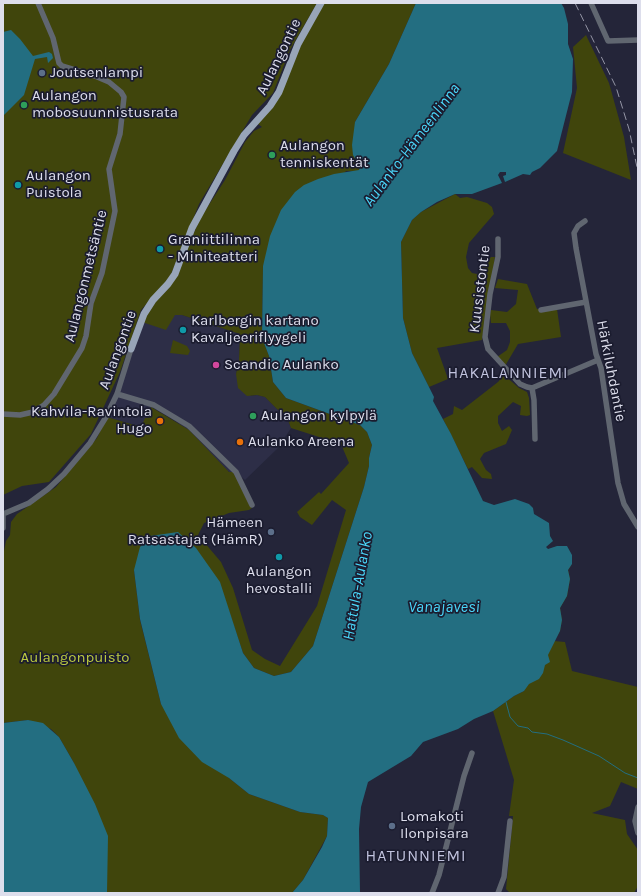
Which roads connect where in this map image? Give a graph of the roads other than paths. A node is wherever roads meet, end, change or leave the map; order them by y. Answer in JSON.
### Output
{"nodes":[{"id":1,"x":38,"y":3,"type":"edge"},
{"id":2,"x":321,"y":3,"type":"edge"},
{"id":3,"x":592,"y":6,"type":"edge"},
{"id":4,"x":638,"y":40,"type":"edge"},
{"id":5,"x":585,"y":221,"type":"dead end"},
{"id":6,"x":498,"y":239,"type":"dead end"},
{"id":7,"x":586,"y":302,"type":"junction"},
{"id":8,"x":541,"y":310,"type":"dead end"},
{"id":9,"x":131,"y":349,"type":"joint"},
{"id":10,"x":598,"y":360,"type":"junction"},
{"id":11,"x":532,"y":388,"type":"junction"},
{"id":12,"x":117,"y":394,"type":"junction"},
{"id":13,"x":3,"y":414,"type":"edge"},
{"id":14,"x":535,"y":439,"type":"dead end"},
{"id":15,"x":252,"y":505,"type":"dead end"},
{"id":16,"x":3,"y":514,"type":"edge"},
{"id":17,"x":638,"y":527,"type":"edge"},
{"id":18,"x":3,"y":528,"type":"edge"},
{"id":19,"x":472,"y":753,"type":"dead end"},
{"id":20,"x":638,"y":807,"type":"edge"},
{"id":21,"x":510,"y":820,"type":"dead end"},
{"id":22,"x":638,"y":833,"type":"edge"},
{"id":23,"x":432,"y":893,"type":"edge"},
{"id":24,"x":498,"y":893,"type":"edge"}],
"edges":[{"from":1,"to":13,"type":"street","name":"Aulangonmetsäntie"},
{"from":2,"to":9,"type":"main road","name":"Aulangontie"},
{"from":3,"to":4,"type":"street"},
{"from":5,"to":7,"type":"street","name":"Härkiluhdantie"},
{"from":6,"to":11,"type":"street","name":"Kuusistontie"},
{"from":7,"to":8,"type":"street"},
{"from":7,"to":10,"type":"street","name":"Härkiluhdantie"},
{"from":9,"to":12,"type":"street","name":"Aulangontie"},
{"from":10,"to":11,"type":"street"},
{"from":10,"to":17,"type":"street","name":"Härkiluhdantie"},
{"from":11,"to":14,"type":"street"},
{"from":12,"to":15,"type":"street"},
{"from":12,"to":16,"type":"street","name":"Aulangontie"},
{"from":16,"to":18,"type":"street"},
{"from":19,"to":23,"type":"street"},
{"from":20,"to":22,"type":"street"},
{"from":21,"to":24,"type":"street"}]}
